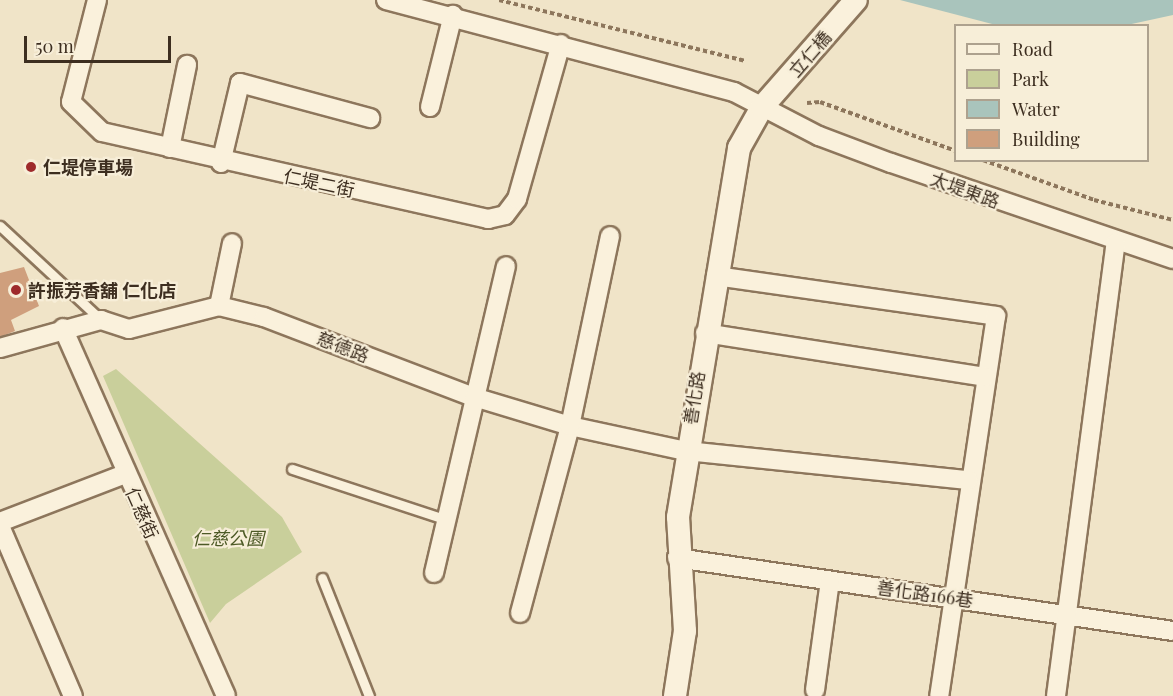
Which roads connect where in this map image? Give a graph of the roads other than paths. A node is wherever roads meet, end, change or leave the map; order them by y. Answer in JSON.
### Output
{"nodes":[{"id":1,"x":97,"y":0,"type":"edge"},
{"id":2,"x":386,"y":0,"type":"edge"},
{"id":3,"x":856,"y":0,"type":"edge"},
{"id":4,"x":453,"y":15,"type":"junction"},
{"id":5,"x":561,"y":44,"type":"junction"},
{"id":6,"x":187,"y":65,"type":"dead end"},
{"id":7,"x":430,"y":106,"type":"dead end"},
{"id":8,"x":762,"y":107,"type":"junction"},
{"id":9,"x":370,"y":118,"type":"dead end"},
{"id":10,"x":170,"y":148,"type":"junction"},
{"id":11,"x":221,"y":163,"type":"junction"},
{"id":12,"x":0,"y":226,"type":"edge"},
{"id":13,"x":610,"y":236,"type":"dead end"},
{"id":14,"x":232,"y":243,"type":"dead end"},
{"id":15,"x":1116,"y":243,"type":"junction"},
{"id":16,"x":1173,"y":259,"type":"edge"},
{"id":17,"x":506,"y":266,"type":"dead end"},
{"id":18,"x":716,"y":276,"type":"junction"},
{"id":19,"x":219,"y":306,"type":"junction"},
{"id":20,"x":100,"y":320,"type":"junction"},
{"id":21,"x":63,"y":328,"type":"junction"},
{"id":22,"x":705,"y":333,"type":"junction"},
{"id":23,"x":0,"y":348,"type":"edge"},
{"id":24,"x":986,"y":377,"type":"junction"},
{"id":25,"x":474,"y":397,"type":"junction"},
{"id":26,"x":570,"y":426,"type":"junction"},
{"id":27,"x":686,"y":451,"type":"junction"},
{"id":28,"x":292,"y":469,"type":"dead end"},
{"id":29,"x":125,"y":474,"type":"junction"},
{"id":30,"x":969,"y":480,"type":"junction"},
{"id":31,"x":447,"y":520,"type":"junction"},
{"id":32,"x":0,"y":524,"type":"edge"},
{"id":33,"x":677,"y":558,"type":"junction"},
{"id":34,"x":434,"y":573,"type":"dead end"},
{"id":35,"x":322,"y":578,"type":"dead end"},
{"id":36,"x":830,"y":581,"type":"junction"},
{"id":37,"x":953,"y":598,"type":"junction"},
{"id":38,"x":520,"y":613,"type":"dead end"},
{"id":39,"x":1069,"y":613,"type":"junction"},
{"id":40,"x":1173,"y":631,"type":"edge"},
{"id":41,"x":815,"y":690,"type":"dead end"},
{"id":42,"x":73,"y":696,"type":"edge"},
{"id":43,"x":226,"y":696,"type":"edge"},
{"id":44,"x":369,"y":696,"type":"edge"},
{"id":45,"x":675,"y":696,"type":"edge"},
{"id":46,"x":939,"y":696,"type":"edge"},
{"id":47,"x":1056,"y":696,"type":"edge"}],
"edges":[{"from":1,"to":10,"type":"street","name":"仁堤二街"},
{"from":2,"to":4,"type":"street","name":"太堤東路"},
{"from":3,"to":8,"type":"street","name":"立仁橋"},
{"from":4,"to":5,"type":"street","name":"太堤東路"},
{"from":4,"to":7,"type":"street"},
{"from":5,"to":8,"type":"street","name":"太堤東路"},
{"from":5,"to":11,"type":"street","name":"仁堤二街"},
{"from":6,"to":10,"type":"street"},
{"from":8,"to":15,"type":"street","name":"太堤東路"},
{"from":8,"to":18,"type":"street","name":"善化路"},
{"from":9,"to":11,"type":"street"},
{"from":10,"to":11,"type":"street","name":"仁堤二街"},
{"from":12,"to":20,"type":"lane"},
{"from":13,"to":26,"type":"street"},
{"from":14,"to":19,"type":"street"},
{"from":15,"to":16,"type":"street","name":"太堤東路"},
{"from":15,"to":39,"type":"street"},
{"from":17,"to":25,"type":"street"},
{"from":18,"to":22,"type":"street","name":"善化路"},
{"from":18,"to":24,"type":"street"},
{"from":19,"to":20,"type":"street","name":"慈德路"},
{"from":19,"to":25,"type":"street","name":"慈德路"},
{"from":20,"to":21,"type":"street","name":"慈德路"},
{"from":21,"to":23,"type":"street","name":"慈德路"},
{"from":21,"to":29,"type":"street","name":"仁慈街"},
{"from":22,"to":24,"type":"street"},
{"from":22,"to":27,"type":"street","name":"善化路"},
{"from":24,"to":30,"type":"street"},
{"from":25,"to":26,"type":"street","name":"慈德路"},
{"from":25,"to":31,"type":"street"},
{"from":26,"to":27,"type":"street","name":"慈德路"},
{"from":26,"to":38,"type":"street"},
{"from":27,"to":30,"type":"street","name":"慈德路"},
{"from":27,"to":33,"type":"street","name":"善化路"},
{"from":28,"to":31,"type":"lane"},
{"from":29,"to":32,"type":"street"},
{"from":29,"to":43,"type":"street","name":"仁慈街"},
{"from":30,"to":37,"type":"street"},
{"from":31,"to":34,"type":"street"},
{"from":32,"to":42,"type":"street"},
{"from":33,"to":36,"type":"street","name":"善化路166巷"},
{"from":33,"to":45,"type":"street","name":"善化路"},
{"from":35,"to":44,"type":"lane"},
{"from":36,"to":37,"type":"street","name":"善化路166巷"},
{"from":36,"to":41,"type":"street"},
{"from":37,"to":39,"type":"street","name":"善化路166巷"},
{"from":37,"to":46,"type":"street"},
{"from":39,"to":40,"type":"street","name":"善化路166巷"},
{"from":39,"to":47,"type":"street"}]}
